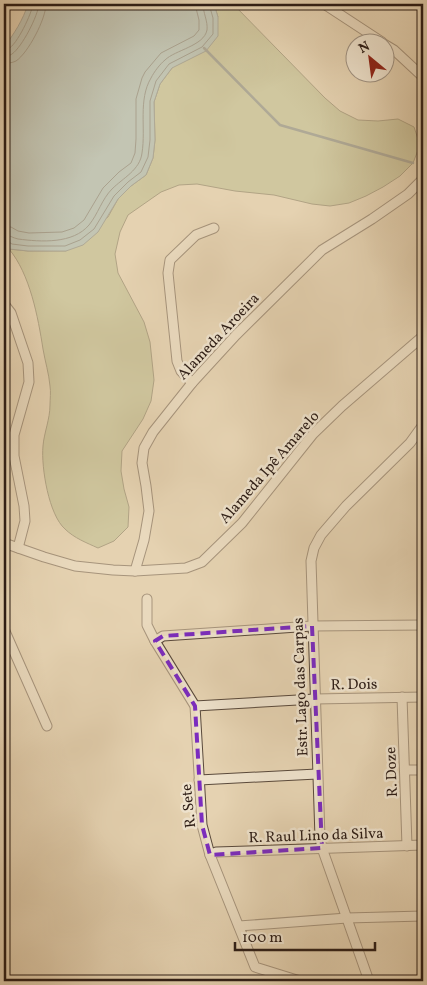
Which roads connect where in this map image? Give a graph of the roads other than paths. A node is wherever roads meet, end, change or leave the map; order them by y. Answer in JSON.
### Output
{"nodes":[{"id":1,"x":324,"y":4,"type":"edge"},
{"id":2,"x":367,"y":32,"type":"edge"},
{"id":3,"x":394,"y":50,"type":"edge"},
{"id":4,"x":423,"y":79,"type":"edge"},
{"id":5,"x":423,"y":179,"type":"edge"},
{"id":6,"x":214,"y":228,"type":"dead end"},
{"id":7,"x":4,"y":304,"type":"edge"},
{"id":8,"x":422,"y":337,"type":"edge"},
{"id":9,"x":192,"y":383,"type":"junction"},
{"id":10,"x":423,"y":426,"type":"edge"},
{"id":11,"x":4,"y":543,"type":"edge"},
{"id":12,"x":18,"y":548,"type":"junction"},
{"id":13,"x":135,"y":571,"type":"junction"},
{"id":14,"x":147,"y":599,"type":"dead end"},
{"id":15,"x":423,"y":625,"type":"edge"},
{"id":16,"x":312,"y":626,"type":"junction"},
{"id":17,"x":4,"y":629,"type":"edge"},
{"id":18,"x":154,"y":641,"type":"junction"},
{"id":19,"x":402,"y":697,"type":"junction"},
{"id":20,"x":423,"y":697,"type":"edge"},
{"id":21,"x":315,"y":699,"type":"junction"},
{"id":22,"x":195,"y":706,"type":"junction"},
{"id":23,"x":47,"y":726,"type":"dead end"},
{"id":24,"x":405,"y":770,"type":"junction"},
{"id":25,"x":423,"y":770,"type":"edge"},
{"id":26,"x":317,"y":774,"type":"junction"},
{"id":27,"x":200,"y":780,"type":"junction"},
{"id":28,"x":423,"y":845,"type":"edge"},
{"id":29,"x":407,"y":846,"type":"junction"},
{"id":30,"x":322,"y":848,"type":"junction"},
{"id":31,"x":210,"y":855,"type":"junction"},
{"id":32,"x":423,"y":916,"type":"edge"},
{"id":33,"x":347,"y":918,"type":"junction"},
{"id":34,"x":239,"y":926,"type":"junction"},
{"id":35,"x":300,"y":981,"type":"edge"},
{"id":36,"x":369,"y":981,"type":"edge"}],
"edges":[{"from":1,"to":2,"type":"street"},
{"from":3,"to":4,"type":"street"},
{"from":5,"to":9,"type":"street","name":"Alameda Aroeira"},
{"from":6,"to":9,"type":"street"},
{"from":7,"to":12,"type":"street"},
{"from":8,"to":13,"type":"street","name":"Alameda Ipê Amarelo"},
{"from":9,"to":13,"type":"street","name":"Alameda Aroeira"},
{"from":10,"to":16,"type":"street","name":"Estr. Lago das Carpas"},
{"from":11,"to":12,"type":"street","name":"Alameda Ipê Amarelo"},
{"from":12,"to":13,"type":"street","name":"Alameda Ipê Amarelo"},
{"from":14,"to":18,"type":"street","name":"R. Sete"},
{"from":15,"to":16,"type":"street"},
{"from":16,"to":18,"type":"street"},
{"from":16,"to":21,"type":"street","name":"Estr. Lago das Carpas"},
{"from":17,"to":23,"type":"street"},
{"from":18,"to":22,"type":"street","name":"R. Sete"},
{"from":19,"to":20,"type":"street","name":"R. Dois"},
{"from":19,"to":21,"type":"street","name":"R. Dois"},
{"from":19,"to":24,"type":"street","name":"R. Doze"},
{"from":21,"to":22,"type":"street","name":"R. Dois"},
{"from":21,"to":26,"type":"street","name":"Estr. Lago das Carpas"},
{"from":22,"to":27,"type":"street","name":"R. Sete"},
{"from":24,"to":25,"type":"street"},
{"from":24,"to":29,"type":"street","name":"R. Doze"},
{"from":26,"to":27,"type":"street"},
{"from":26,"to":30,"type":"street","name":"Estr. Lago das Carpas"},
{"from":27,"to":31,"type":"street","name":"R. Sete"},
{"from":28,"to":29,"type":"street","name":"R. Raul Lino da Silva"},
{"from":29,"to":30,"type":"street","name":"R. Raul Lino da Silva"},
{"from":30,"to":31,"type":"street","name":"R. Raul Lino da Silva"},
{"from":30,"to":33,"type":"street","name":"Estr. Lago das Carpas"},
{"from":31,"to":34,"type":"street","name":"R. Sete"},
{"from":32,"to":33,"type":"street"},
{"from":33,"to":34,"type":"street"},
{"from":33,"to":36,"type":"street","name":"Estr. Lago das Carpas"},
{"from":34,"to":35,"type":"street","name":"R. Sete"}]}
